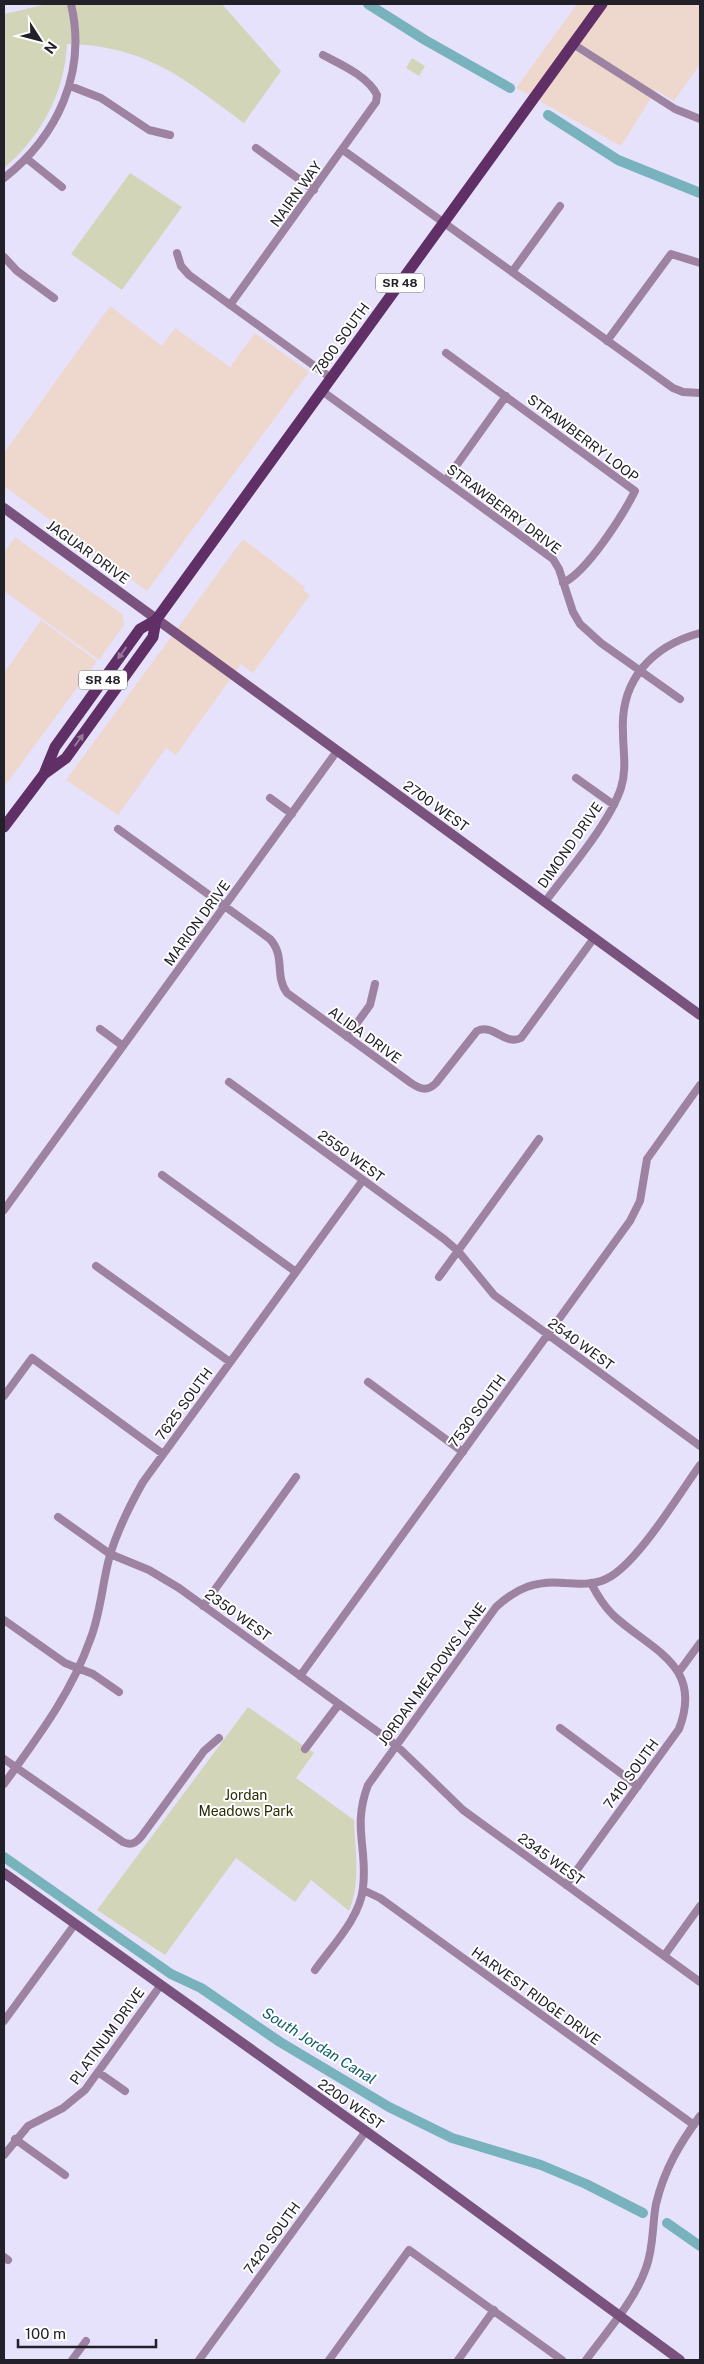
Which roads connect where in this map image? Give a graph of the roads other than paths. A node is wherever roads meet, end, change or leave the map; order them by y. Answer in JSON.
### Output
{"nodes":[{"id":1,"x":71,"y":4,"type":"edge"},
{"id":2,"x":602,"y":4,"type":"edge"},
{"id":3,"x":573,"y":44,"type":"junction"},
{"id":4,"x":323,"y":55,"type":"dead end"},
{"id":5,"x":70,"y":86,"type":"junction"},
{"id":6,"x":700,"y":119,"type":"edge"},
{"id":7,"x":170,"y":135,"type":"dead end"},
{"id":8,"x":256,"y":148,"type":"dead end"},
{"id":9,"x":343,"y":150,"type":"junction"},
{"id":10,"x":26,"y":158,"type":"junction"},
{"id":11,"x":4,"y":178,"type":"edge"},
{"id":12,"x":62,"y":187,"type":"dead end"},
{"id":13,"x":314,"y":190,"type":"junction"},
{"id":14,"x":560,"y":206,"type":"dead end"},
{"id":15,"x":444,"y":222,"type":"junction"},
{"id":16,"x":177,"y":253,"type":"dead end"},
{"id":17,"x":4,"y":257,"type":"edge"},
{"id":18,"x":700,"y":263,"type":"edge"},
{"id":19,"x":512,"y":272,"type":"junction"},
{"id":20,"x":54,"y":298,"type":"dead end"},
{"id":21,"x":230,"y":306,"type":"junction"},
{"id":22,"x":607,"y":341,"type":"junction"},
{"id":23,"x":446,"y":353,"type":"dead end"},
{"id":24,"x":331,"y":378,"type":"junction"},
{"id":25,"x":322,"y":391,"type":"junction"},
{"id":26,"x":700,"y":393,"type":"edge"},
{"id":27,"x":506,"y":396,"type":"junction"},
{"id":28,"x":446,"y":480,"type":"junction"},
{"id":29,"x":4,"y":508,"type":"edge"},
{"id":30,"x":564,"y":583,"type":"junction"},
{"id":31,"x":156,"y":620,"type":"junction"},
{"id":32,"x":700,"y":633,"type":"edge"},
{"id":33,"x":640,"y":670,"type":"junction"},
{"id":34,"x":680,"y":699,"type":"dead end"},
{"id":35,"x":337,"y":752,"type":"junction"},
{"id":36,"x":44,"y":774,"type":"junction"},
{"id":37,"x":576,"y":778,"type":"dead end"},
{"id":38,"x":270,"y":798,"type":"dead end"},
{"id":39,"x":614,"y":805,"type":"junction"},
{"id":40,"x":292,"y":814,"type":"junction"},
{"id":41,"x":4,"y":827,"type":"edge"},
{"id":42,"x":118,"y":829,"type":"dead end"},
{"id":43,"x":545,"y":902,"type":"junction"},
{"id":44,"x":225,"y":906,"type":"junction"},
{"id":45,"x":594,"y":938,"type":"junction"},
{"id":46,"x":375,"y":984,"type":"dead end"},
{"id":47,"x":700,"y":1015,"type":"edge"},
{"id":48,"x":100,"y":1029,"type":"dead end"},
{"id":49,"x":347,"y":1037,"type":"junction"},
{"id":50,"x":123,"y":1046,"type":"junction"},
{"id":51,"x":229,"y":1082,"type":"dead end"},
{"id":52,"x":700,"y":1084,"type":"edge"},
{"id":53,"x":539,"y":1139,"type":"dead end"},
{"id":54,"x":162,"y":1174,"type":"dead end"},
{"id":55,"x":363,"y":1180,"type":"junction"},
{"id":56,"x":4,"y":1210,"type":"edge"},
{"id":57,"x":458,"y":1251,"type":"junction"},
{"id":58,"x":96,"y":1266,"type":"dead end"},
{"id":59,"x":296,"y":1272,"type":"junction"},
{"id":60,"x":439,"y":1277,"type":"dead end"},
{"id":61,"x":548,"y":1335,"type":"junction"},
{"id":62,"x":230,"y":1362,"type":"junction"},
{"id":63,"x":368,"y":1382,"type":"dead end"},
{"id":64,"x":4,"y":1396,"type":"edge"},
{"id":65,"x":700,"y":1446,"type":"edge"},
{"id":66,"x":463,"y":1452,"type":"junction"},
{"id":67,"x":164,"y":1454,"type":"junction"},
{"id":68,"x":700,"y":1466,"type":"edge"},
{"id":69,"x":296,"y":1477,"type":"dead end"},
{"id":70,"x":58,"y":1517,"type":"dead end"},
{"id":71,"x":110,"y":1554,"type":"junction"},
{"id":72,"x":591,"y":1583,"type":"junction"},
{"id":73,"x":203,"y":1606,"type":"junction"},
{"id":74,"x":4,"y":1620,"type":"edge"},
{"id":75,"x":700,"y":1643,"type":"edge"},
{"id":76,"x":79,"y":1668,"type":"junction"},
{"id":77,"x":681,"y":1669,"type":"junction"},
{"id":78,"x":300,"y":1676,"type":"junction"},
{"id":79,"x":119,"y":1692,"type":"dead end"},
{"id":80,"x":339,"y":1704,"type":"junction"},
{"id":81,"x":560,"y":1728,"type":"dead end"},
{"id":82,"x":219,"y":1738,"type":"dead end"},
{"id":83,"x":396,"y":1745,"type":"junction"},
{"id":84,"x":305,"y":1749,"type":"dead end"},
{"id":85,"x":4,"y":1759,"type":"edge"},
{"id":86,"x":16,"y":1767,"type":"junction"},
{"id":87,"x":4,"y":1784,"type":"edge"},
{"id":88,"x":638,"y":1786,"type":"junction"},
{"id":89,"x":4,"y":1873,"type":"edge"},
{"id":90,"x":566,"y":1885,"type":"junction"},
{"id":91,"x":363,"y":1890,"type":"junction"},
{"id":92,"x":700,"y":1906,"type":"edge"},
{"id":93,"x":75,"y":1924,"type":"junction"},
{"id":94,"x":664,"y":1956,"type":"junction"},
{"id":95,"x":315,"y":1970,"type":"dead end"},
{"id":96,"x":700,"y":1982,"type":"edge"},
{"id":97,"x":160,"y":1986,"type":"junction"},
{"id":98,"x":4,"y":2021,"type":"edge"},
{"id":99,"x":98,"y":2072,"type":"junction"},
{"id":100,"x":125,"y":2091,"type":"dead end"},
{"id":101,"x":700,"y":2116,"type":"edge"},
{"id":102,"x":694,"y":2125,"type":"junction"},
{"id":103,"x":366,"y":2131,"type":"junction"},
{"id":104,"x":16,"y":2139,"type":"junction"},
{"id":105,"x":4,"y":2156,"type":"edge"},
{"id":106,"x":65,"y":2175,"type":"dead end"},
{"id":107,"x":494,"y":2310,"type":"junction"},
{"id":108,"x":619,"y":2315,"type":"junction"},
{"id":109,"x":86,"y":2341,"type":"dead end"},
{"id":110,"x":72,"y":2360,"type":"edge"},
{"id":111,"x":199,"y":2360,"type":"edge"},
{"id":112,"x":329,"y":2360,"type":"edge"},
{"id":113,"x":458,"y":2360,"type":"edge"},
{"id":114,"x":562,"y":2360,"type":"edge"},
{"id":115,"x":586,"y":2360,"type":"edge"},
{"id":116,"x":680,"y":2360,"type":"edge"}],
"edges":[{"from":1,"to":5,"type":"street"},
{"from":2,"to":3,"type":"main road","name":"7800 SOUTH","number":"SR 48"},
{"from":3,"to":6,"type":"street"},
{"from":3,"to":15,"type":"main road","name":"7800 SOUTH","number":"SR 48"},
{"from":4,"to":9,"type":"street","name":"NAIRN WAY"},
{"from":5,"to":7,"type":"street"},
{"from":5,"to":10,"type":"street"},
{"from":8,"to":13,"type":"street"},
{"from":9,"to":13,"type":"street","name":"NAIRN WAY"},
{"from":9,"to":15,"type":"street"},
{"from":10,"to":11,"type":"street"},
{"from":10,"to":12,"type":"street"},
{"from":13,"to":21,"type":"street","name":"NAIRN WAY"},
{"from":14,"to":19,"type":"street"},
{"from":15,"to":19,"type":"street"},
{"from":15,"to":24,"type":"main road","name":"7800 SOUTH","number":"SR 48"},
{"from":16,"to":21,"type":"street"},
{"from":17,"to":20,"type":"street"},
{"from":18,"to":22,"type":"street"},
{"from":19,"to":22,"type":"street"},
{"from":21,"to":24,"type":"street"},
{"from":22,"to":26,"type":"street"},
{"from":23,"to":27,"type":"street","name":"STRAWBERRY LOOP"},
{"from":24,"to":25,"type":"main road","name":"7800 SOUTH","number":"SR 48"},
{"from":25,"to":28,"type":"street","name":"STRAWBERRY DRIVE"},
{"from":25,"to":31,"type":"main road","name":"7800 SOUTH","number":"SR 48"},
{"from":27,"to":28,"type":"street"},
{"from":27,"to":30,"type":"street","name":"STRAWBERRY LOOP"},
{"from":28,"to":30,"type":"street","name":"STRAWBERRY DRIVE"},
{"from":29,"to":31,"type":"main road","name":"JAGUAR DRIVE"},
{"from":30,"to":33,"type":"street","name":"STRAWBERRY DRIVE"},
{"from":31,"to":35,"type":"main road","name":"2700 WEST"},
{"from":31,"to":36,"type":"main road","name":"7800 SOUTH","number":"SR 48","one_way":true},
{"from":36,"to":31,"type":"main road","name":"7800 SOUTH","number":"SR 48","one_way":true},
{"from":32,"to":33,"type":"street","name":"DIMOND DRIVE"},
{"from":33,"to":34,"type":"street","name":"STRAWBERRY DRIVE"},
{"from":33,"to":39,"type":"street","name":"DIMOND DRIVE"},
{"from":35,"to":40,"type":"street","name":"MARION DRIVE"},
{"from":35,"to":43,"type":"main road","name":"2700 WEST"},
{"from":36,"to":41,"type":"main road","name":"7800 SOUTH","number":"SR 48"},
{"from":37,"to":39,"type":"street"},
{"from":38,"to":40,"type":"street"},
{"from":39,"to":43,"type":"street","name":"DIMOND DRIVE"},
{"from":40,"to":44,"type":"street","name":"MARION DRIVE"},
{"from":42,"to":44,"type":"street","name":"ALIDA DRIVE"},
{"from":43,"to":45,"type":"main road","name":"2700 WEST"},
{"from":44,"to":49,"type":"street","name":"ALIDA DRIVE"},
{"from":44,"to":50,"type":"street","name":"MARION DRIVE"},
{"from":45,"to":47,"type":"main road","name":"2700 WEST"},
{"from":45,"to":49,"type":"street","name":"ALIDA DRIVE"},
{"from":46,"to":49,"type":"street"},
{"from":48,"to":50,"type":"street"},
{"from":50,"to":56,"type":"street","name":"MARION DRIVE"},
{"from":51,"to":55,"type":"street","name":"2550 WEST"},
{"from":52,"to":61,"type":"street","name":"7530 SOUTH"},
{"from":53,"to":57,"type":"street"},
{"from":54,"to":59,"type":"street"},
{"from":55,"to":57,"type":"street","name":"2550 WEST"},
{"from":55,"to":59,"type":"street","name":"7625 SOUTH"},
{"from":57,"to":60,"type":"street"},
{"from":57,"to":61,"type":"street","name":"2540 WEST"},
{"from":58,"to":62,"type":"street"},
{"from":59,"to":62,"type":"street","name":"7625 SOUTH"},
{"from":61,"to":65,"type":"street","name":"2540 WEST"},
{"from":61,"to":66,"type":"street","name":"7530 SOUTH"},
{"from":62,"to":67,"type":"street","name":"7625 SOUTH"},
{"from":63,"to":66,"type":"street"},
{"from":64,"to":67,"type":"street"},
{"from":66,"to":78,"type":"street","name":"7530 SOUTH"},
{"from":67,"to":71,"type":"street","name":"7625 SOUTH"},
{"from":68,"to":72,"type":"street","name":"JORDAN MEADOWS LANE"},
{"from":69,"to":73,"type":"street"},
{"from":70,"to":71,"type":"street","name":"2350 WEST"},
{"from":71,"to":73,"type":"street","name":"2350 WEST"},
{"from":71,"to":76,"type":"street","name":"7625 SOUTH"},
{"from":72,"to":77,"type":"street"},
{"from":72,"to":83,"type":"street","name":"JORDAN MEADOWS LANE"},
{"from":73,"to":78,"type":"street","name":"2350 WEST"},
{"from":74,"to":76,"type":"street"},
{"from":75,"to":77,"type":"street"},
{"from":76,"to":79,"type":"street"},
{"from":76,"to":86,"type":"street","name":"7625 SOUTH"},
{"from":77,"to":88,"type":"street","name":"7410 SOUTH"},
{"from":78,"to":80,"type":"street","name":"2350 WEST"},
{"from":80,"to":83,"type":"street","name":"2350 WEST"},
{"from":80,"to":84,"type":"street"},
{"from":81,"to":88,"type":"street"},
{"from":82,"to":86,"type":"street"},
{"from":83,"to":90,"type":"street","name":"2345 WEST"},
{"from":83,"to":91,"type":"street","name":"JORDAN MEADOWS LANE"},
{"from":85,"to":86,"type":"street"},
{"from":86,"to":87,"type":"street","name":"7625 SOUTH"},
{"from":88,"to":90,"type":"street","name":"7410 SOUTH"},
{"from":89,"to":93,"type":"main road","name":"2200 WEST"},
{"from":90,"to":94,"type":"street","name":"2345 WEST"},
{"from":91,"to":95,"type":"street","name":"JORDAN MEADOWS LANE"},
{"from":91,"to":102,"type":"street","name":"HARVEST RIDGE DRIVE"},
{"from":92,"to":94,"type":"street"},
{"from":93,"to":97,"type":"main road","name":"2200 WEST"},
{"from":93,"to":98,"type":"street"},
{"from":94,"to":96,"type":"street","name":"2345 WEST"},
{"from":97,"to":99,"type":"street","name":"PLATINUM DRIVE"},
{"from":97,"to":103,"type":"main road","name":"2200 WEST"},
{"from":99,"to":100,"type":"street"},
{"from":99,"to":104,"type":"street","name":"PLATINUM DRIVE"},
{"from":101,"to":102,"type":"street"},
{"from":102,"to":108,"type":"street"},
{"from":103,"to":108,"type":"main road","name":"2200 WEST"},
{"from":103,"to":111,"type":"street","name":"7420 SOUTH"},
{"from":104,"to":105,"type":"street","name":"PLATINUM DRIVE"},
{"from":104,"to":106,"type":"street"},
{"from":107,"to":112,"type":"street"},
{"from":107,"to":113,"type":"street"},
{"from":107,"to":114,"type":"street"},
{"from":108,"to":115,"type":"street"},
{"from":108,"to":116,"type":"main road","name":"2200 WEST"},
{"from":109,"to":110,"type":"street"}]}
